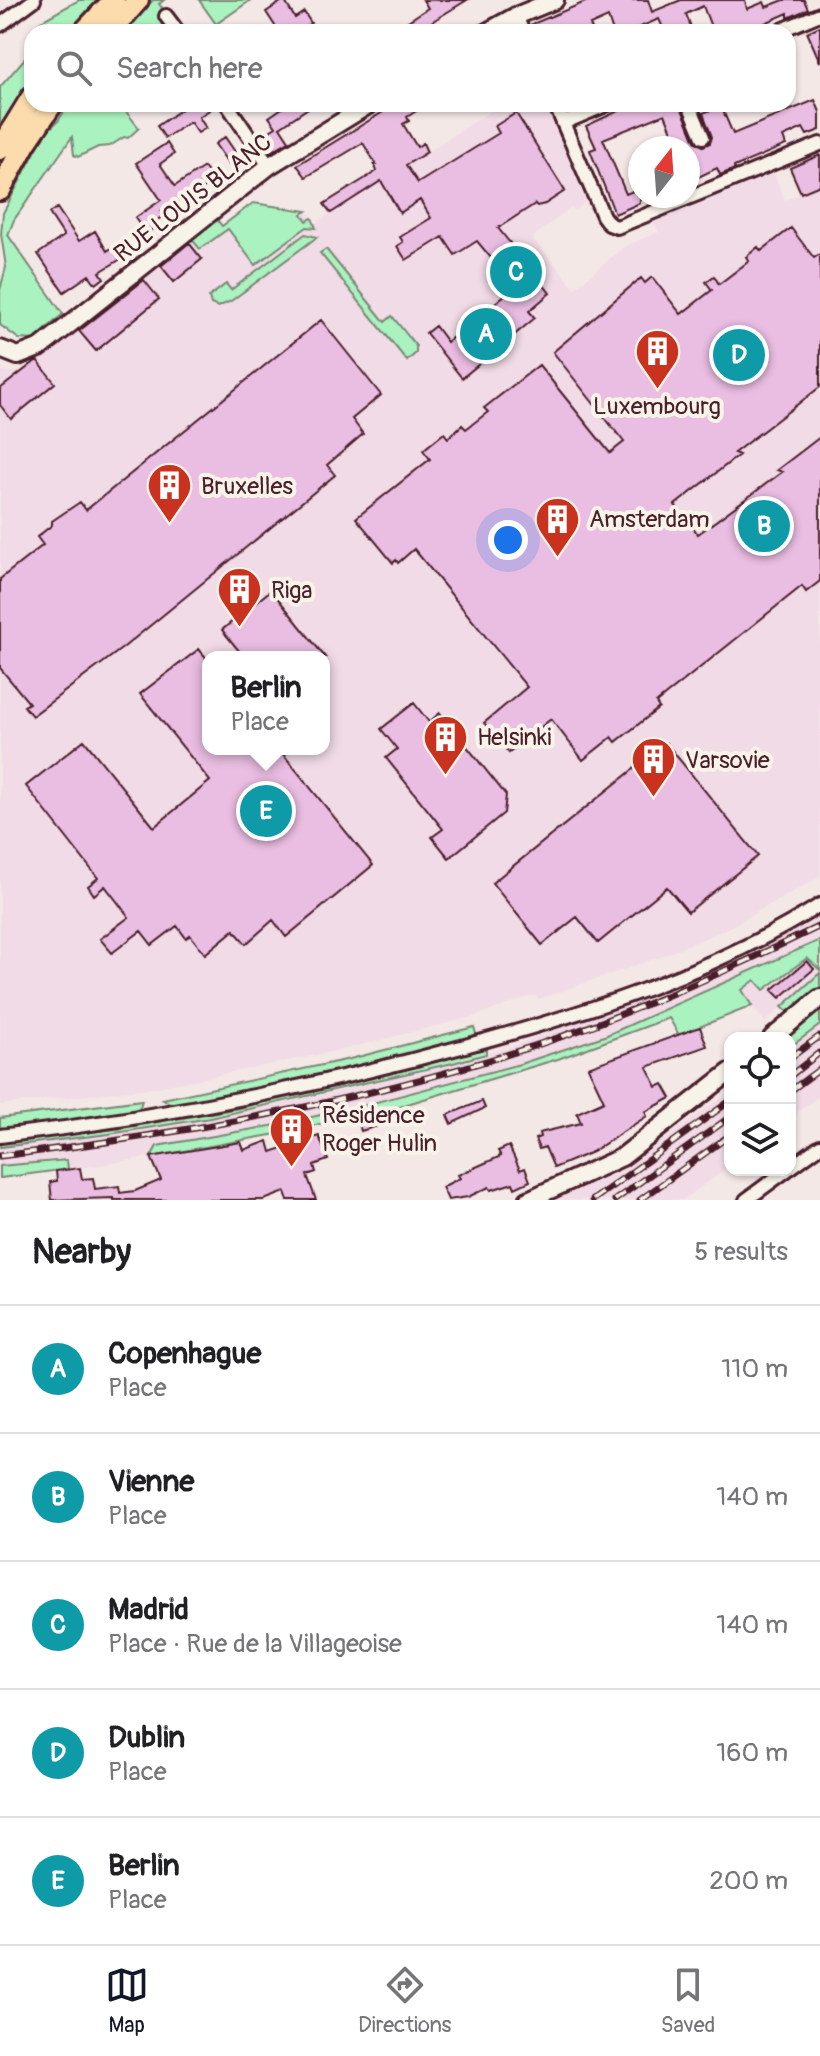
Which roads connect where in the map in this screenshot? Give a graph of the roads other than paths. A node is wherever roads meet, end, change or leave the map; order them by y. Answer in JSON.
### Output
{"nodes":[{"id":1,"x":34,"y":0,"type":"edge"},
{"id":2,"x":114,"y":0,"type":"edge"},
{"id":3,"x":138,"y":0,"type":"edge"},
{"id":4,"x":555,"y":0,"type":"edge"},
{"id":5,"x":820,"y":14,"type":"edge"},
{"id":6,"x":166,"y":16,"type":"dead end"},
{"id":7,"x":516,"y":16,"type":"junction"},
{"id":8,"x":92,"y":24,"type":"edge"},
{"id":9,"x":117,"y":24,"type":"edge"},
{"id":10,"x":172,"y":24,"type":"edge"},
{"id":11,"x":502,"y":24,"type":"edge"},
{"id":12,"x":520,"y":24,"type":"edge"},
{"id":13,"x":796,"y":24,"type":"edge"},
{"id":14,"x":0,"y":25,"type":"edge"},
{"id":15,"x":24,"y":110,"type":"edge"},
{"id":16,"x":47,"y":112,"type":"edge"},
{"id":17,"x":232,"y":112,"type":"edge"},
{"id":18,"x":357,"y":112,"type":"edge"},
{"id":19,"x":558,"y":112,"type":"edge"},
{"id":20,"x":589,"y":112,"type":"edge"},
{"id":21,"x":692,"y":112,"type":"edge"},
{"id":22,"x":563,"y":123,"type":"junction"},
{"id":23,"x":703,"y":137,"type":"dead end"},
{"id":24,"x":820,"y":144,"type":"edge"},
{"id":25,"x":0,"y":149,"type":"edge"},
{"id":26,"x":269,"y":166,"type":"junction"},
{"id":27,"x":0,"y":190,"type":"edge"},
{"id":28,"x":0,"y":335,"type":"edge"},
{"id":29,"x":52,"y":339,"type":"junction"},
{"id":30,"x":0,"y":349,"type":"edge"},
{"id":31,"x":820,"y":905,"type":"edge"},
{"id":32,"x":820,"y":998,"type":"edge"},
{"id":33,"x":779,"y":1032,"type":"edge"},
{"id":34,"x":724,"y":1077,"type":"edge"},
{"id":35,"x":0,"y":1136,"type":"edge"},
{"id":36,"x":820,"y":1146,"type":"edge"},
{"id":37,"x":796,"y":1163,"type":"edge"},
{"id":38,"x":779,"y":1176,"type":"edge"},
{"id":39,"x":528,"y":1200,"type":"edge"},
{"id":40,"x":746,"y":1200,"type":"edge"}],
"edges":[{"from":1,"to":14,"type":"street"},
{"from":2,"to":8,"type":"main road"},
{"from":3,"to":9,"type":"main road"},
{"from":4,"to":7,"type":"street"},
{"from":5,"to":13,"type":"street"},
{"from":6,"to":10,"type":"street"},
{"from":7,"to":11,"type":"street"},
{"from":7,"to":12,"type":"street"},
{"from":15,"to":25,"type":"main road"},
{"from":16,"to":27,"type":"main road"},
{"from":17,"to":26,"type":"street"},
{"from":18,"to":26,"type":"street","name":"RUE LOUIS BLANC"},
{"from":19,"to":22,"type":"street"},
{"from":20,"to":22,"type":"street"},
{"from":21,"to":23,"type":"street"},
{"from":22,"to":24,"type":"street"},
{"from":26,"to":29,"type":"street","name":"RUE LOUIS BLANC"},
{"from":28,"to":29,"type":"street","name":"RUE LOUIS BLANC"},
{"from":29,"to":30,"type":"street","name":"RUE LOUIS BLANC"},
{"from":31,"to":35,"type":"street"},
{"from":32,"to":33,"type":"street"},
{"from":34,"to":39,"type":"street"},
{"from":36,"to":37,"type":"street"},
{"from":38,"to":40,"type":"street"}]}
